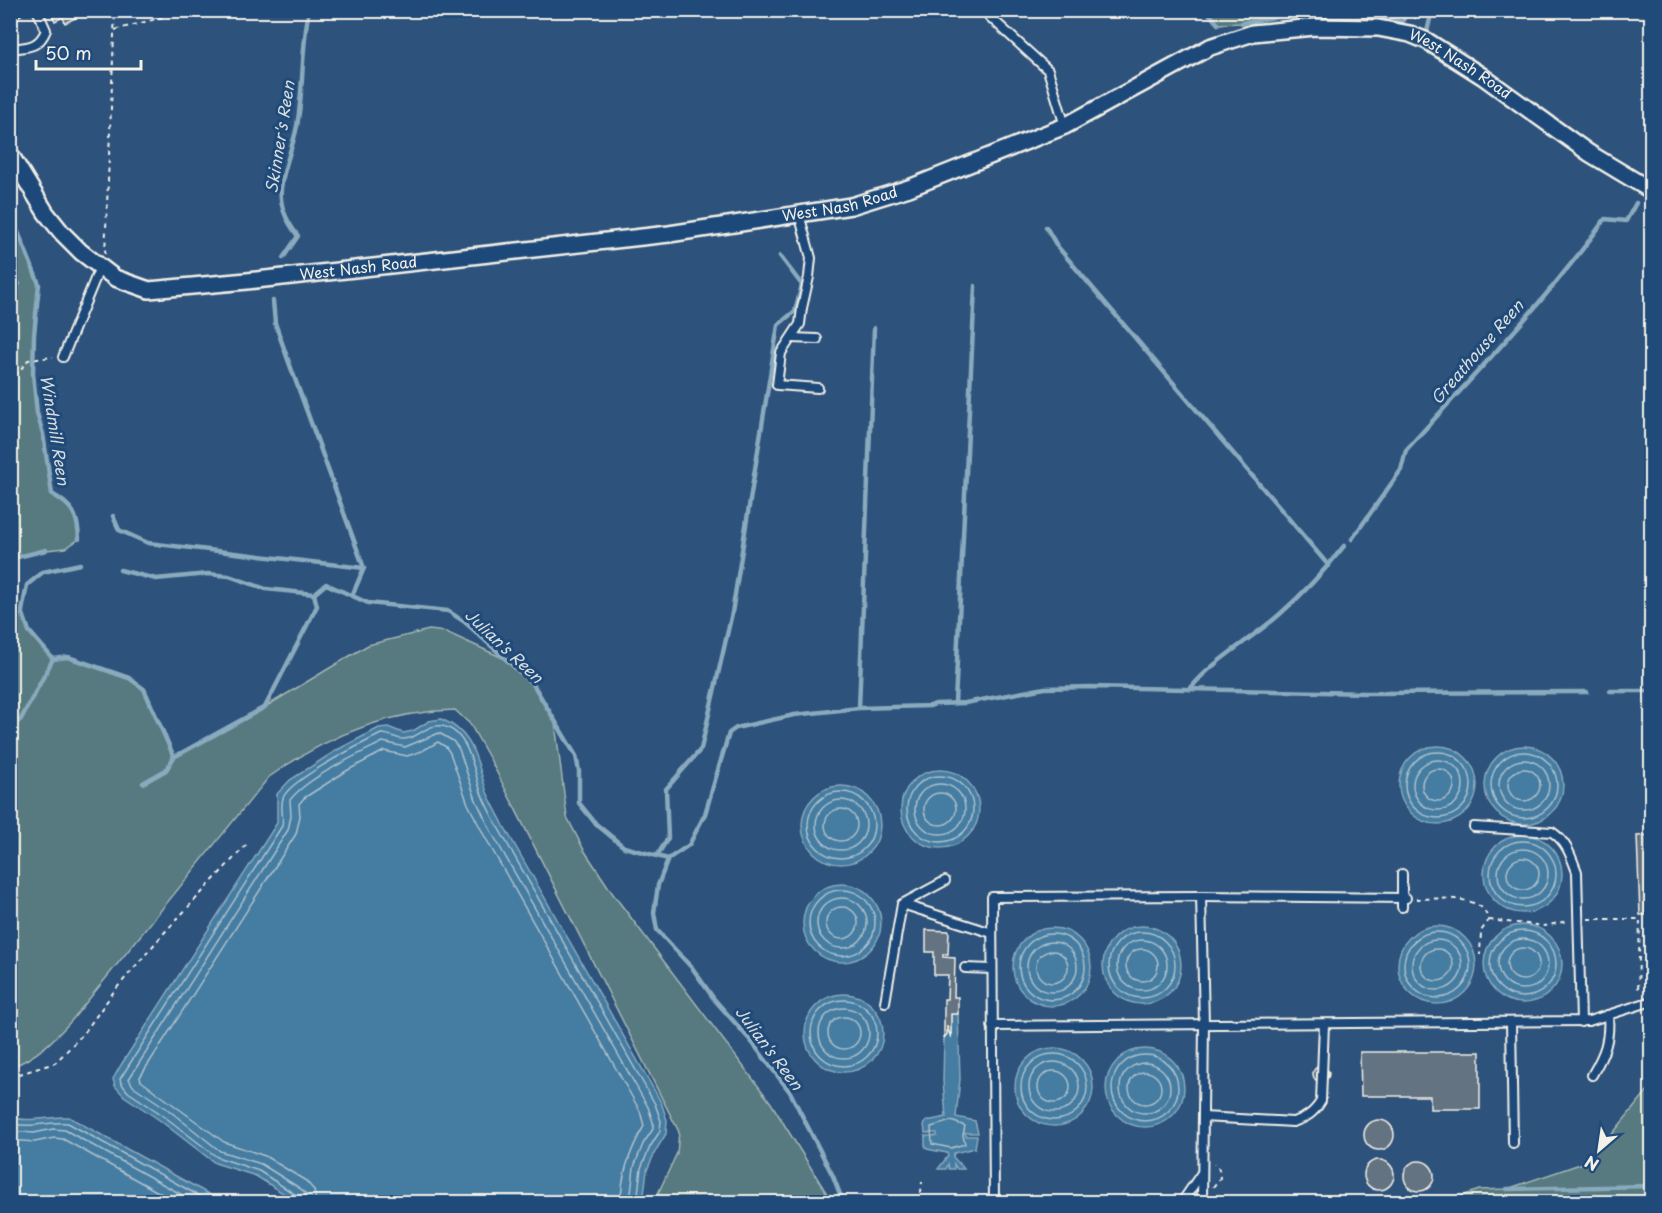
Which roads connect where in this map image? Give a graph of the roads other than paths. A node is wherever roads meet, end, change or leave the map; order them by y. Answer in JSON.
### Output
{"nodes":[{"id":1,"x":19,"y":10,"type":"edge"},
{"id":2,"x":37,"y":10,"type":"edge"},
{"id":3,"x":987,"y":10,"type":"edge"},
{"id":4,"x":10,"y":16,"type":"edge"},
{"id":5,"x":10,"y":49,"type":"edge"},
{"id":6,"x":1065,"y":126,"type":"junction"},
{"id":7,"x":10,"y":154,"type":"edge"},
{"id":8,"x":1652,"y":191,"type":"edge"},
{"id":9,"x":799,"y":214,"type":"junction"},
{"id":10,"x":102,"y":263,"type":"junction"},
{"id":11,"x":792,"y":338,"type":"junction"},
{"id":12,"x":817,"y":339,"type":"dead end"},
{"id":13,"x":63,"y":357,"type":"road end"},
{"id":14,"x":818,"y":388,"type":"dead end"},
{"id":15,"x":1474,"y":827,"type":"dead end"},
{"id":16,"x":1402,"y":874,"type":"dead end"},
{"id":17,"x":945,"y":881,"type":"dead end"},
{"id":18,"x":1201,"y":896,"type":"junction"},
{"id":19,"x":902,"y":904,"type":"junction"},
{"id":20,"x":992,"y":933,"type":"junction"},
{"id":21,"x":965,"y":968,"type":"dead end"},
{"id":22,"x":992,"y":969,"type":"junction"},
{"id":23,"x":1652,"y":1001,"type":"edge"},
{"id":24,"x":885,"y":1002,"type":"dead end"},
{"id":25,"x":1608,"y":1015,"type":"junction"},
{"id":26,"x":1511,"y":1022,"type":"junction"},
{"id":27,"x":1581,"y":1022,"type":"junction"},
{"id":28,"x":1204,"y":1024,"type":"junction"},
{"id":29,"x":1324,"y":1024,"type":"junction"},
{"id":30,"x":992,"y":1026,"type":"junction"},
{"id":31,"x":1592,"y":1075,"type":"dead end"},
{"id":32,"x":1203,"y":1117,"type":"junction"},
{"id":33,"x":1513,"y":1143,"type":"dead end"},
{"id":34,"x":1202,"y":1173,"type":"junction"},
{"id":35,"x":994,"y":1203,"type":"edge"},
{"id":36,"x":1182,"y":1203,"type":"edge"},
{"id":37,"x":1202,"y":1203,"type":"edge"}],
"edges":[{"from":1,"to":4,"type":"lane"},
{"from":2,"to":5,"type":"lane"},
{"from":3,"to":6,"type":"lane"},
{"from":6,"to":8,"type":"street","name":"West Nash Road"},
{"from":6,"to":9,"type":"street","name":"West Nash Road"},
{"from":7,"to":10,"type":"street","name":"West Nash Road"},
{"from":9,"to":10,"type":"street","name":"West Nash Road"},
{"from":9,"to":11,"type":"lane"},
{"from":10,"to":13,"type":"lane"},
{"from":11,"to":12,"type":"lane"},
{"from":11,"to":14,"type":"lane"},
{"from":15,"to":27,"type":"lane"},
{"from":16,"to":18,"type":"lane"},
{"from":17,"to":19,"type":"lane"},
{"from":18,"to":20,"type":"lane"},
{"from":18,"to":28,"type":"lane"},
{"from":19,"to":20,"type":"lane"},
{"from":19,"to":24,"type":"lane"},
{"from":20,"to":22,"type":"lane"},
{"from":21,"to":22,"type":"lane"},
{"from":22,"to":30,"type":"lane"},
{"from":23,"to":25,"type":"lane"},
{"from":25,"to":27,"type":"lane"},
{"from":25,"to":31,"type":"lane"},
{"from":26,"to":27,"type":"lane"},
{"from":26,"to":29,"type":"lane"},
{"from":26,"to":33,"type":"lane"},
{"from":28,"to":29,"type":"lane"},
{"from":28,"to":30,"type":"lane"},
{"from":28,"to":32,"type":"lane"},
{"from":29,"to":32,"type":"lane"},
{"from":30,"to":35,"type":"lane"},
{"from":32,"to":34,"type":"lane"},
{"from":34,"to":36,"type":"lane"},
{"from":34,"to":37,"type":"lane"}]}
